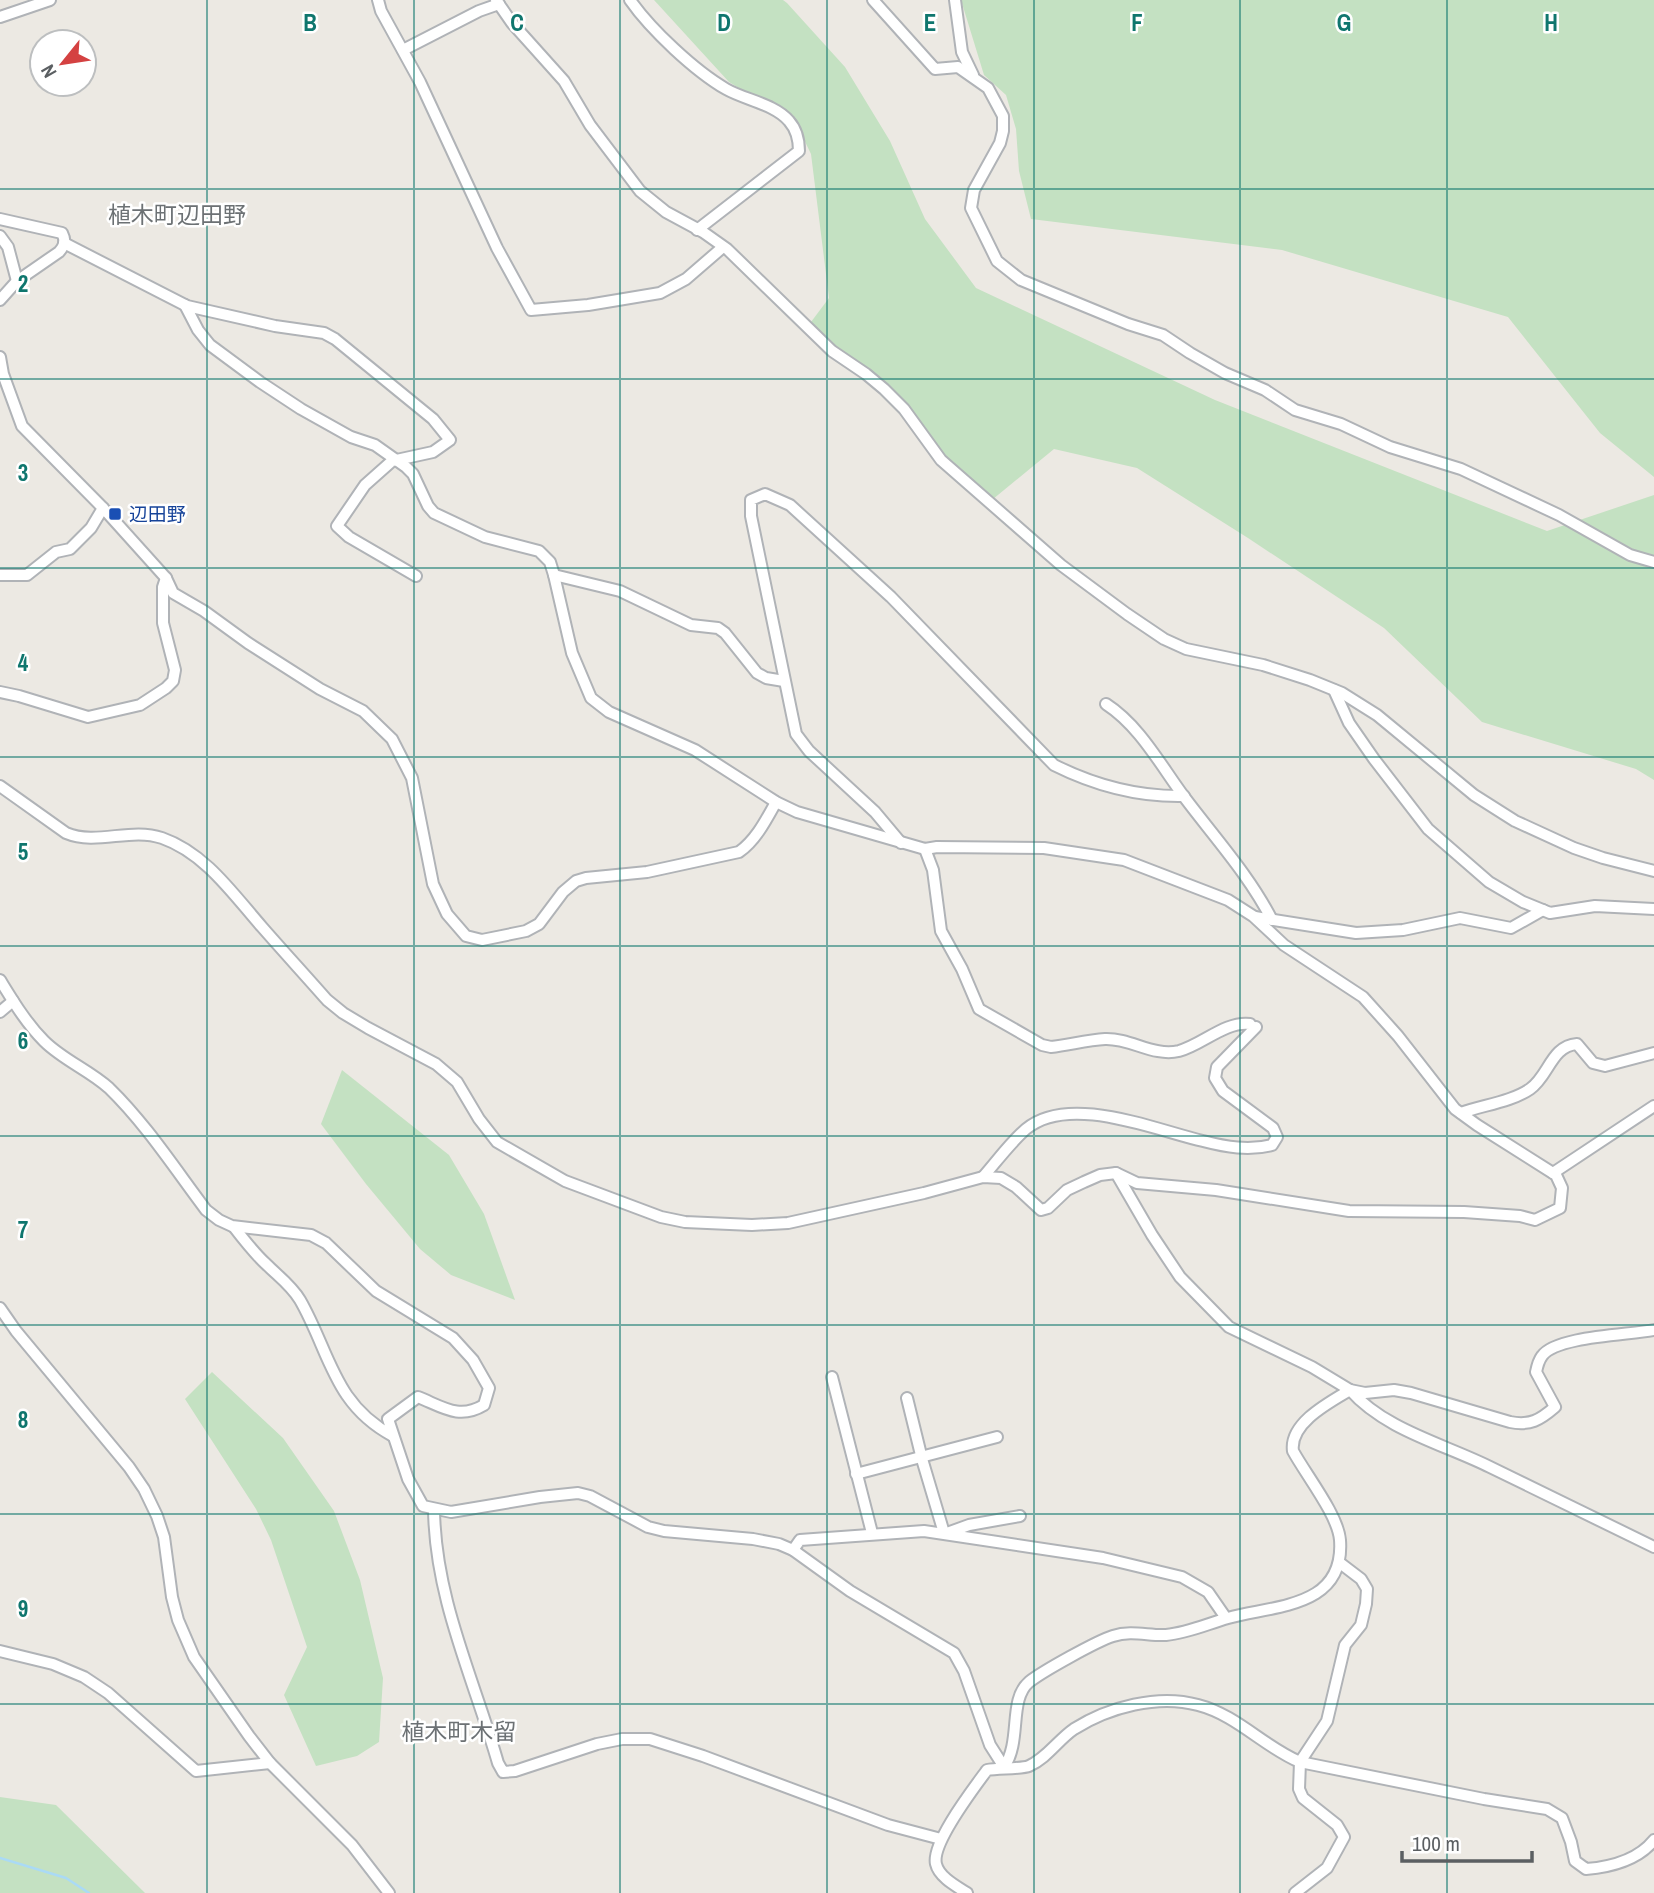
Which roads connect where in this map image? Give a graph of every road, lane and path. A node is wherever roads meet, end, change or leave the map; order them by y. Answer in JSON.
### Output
{"nodes":[{"id":1,"x":50,"y":0,"type":"edge"},
{"id":2,"x":378,"y":0,"type":"edge"},
{"id":3,"x":630,"y":0,"type":"edge"},
{"id":4,"x":873,"y":0,"type":"edge"},
{"id":5,"x":955,"y":0,"type":"edge"},
{"id":6,"x":498,"y":2,"type":"edge"},
{"id":7,"x":0,"y":17,"type":"edge"},
{"id":8,"x":403,"y":51,"type":"junction"},
{"id":9,"x":976,"y":80,"type":"junction"},
{"id":10,"x":0,"y":219,"type":"edge"},
{"id":11,"x":697,"y":230,"type":"junction"},
{"id":12,"x":0,"y":236,"type":"edge"},
{"id":13,"x":64,"y":243,"type":"junction"},
{"id":14,"x":723,"y":247,"type":"junction"},
{"id":15,"x":17,"y":281,"type":"junction"},
{"id":16,"x":0,"y":300,"type":"edge"},
{"id":17,"x":185,"y":305,"type":"junction"},
{"id":18,"x":0,"y":356,"type":"edge"},
{"id":19,"x":396,"y":460,"type":"junction"},
{"id":20,"x":103,"y":508,"type":"junction"},
{"id":21,"x":1654,"y":562,"type":"edge"},
{"id":22,"x":0,"y":575,"type":"edge"},
{"id":23,"x":554,"y":575,"type":"junction"},
{"id":24,"x":416,"y":576,"type":"dead end"},
{"id":25,"x":166,"y":578,"type":"junction"},
{"id":26,"x":784,"y":681,"type":"junction"},
{"id":27,"x":1334,"y":690,"type":"junction"},
{"id":28,"x":0,"y":692,"type":"edge"},
{"id":29,"x":1106,"y":704,"type":"dead end"},
{"id":30,"x":0,"y":786,"type":"edge"},
{"id":31,"x":1184,"y":796,"type":"junction"},
{"id":32,"x":776,"y":802,"type":"junction"},
{"id":33,"x":901,"y":843,"type":"junction"},
{"id":34,"x":925,"y":849,"type":"junction"},
{"id":35,"x":1654,"y":871,"type":"edge"},
{"id":36,"x":1654,"y":909,"type":"edge"},
{"id":37,"x":1543,"y":910,"type":"junction"},
{"id":38,"x":1253,"y":916,"type":"junction"},
{"id":39,"x":1272,"y":920,"type":"junction"},
{"id":40,"x":0,"y":980,"type":"edge"},
{"id":41,"x":13,"y":1001,"type":"junction"},
{"id":42,"x":0,"y":1012,"type":"edge"},
{"id":43,"x":1654,"y":1053,"type":"edge"},
{"id":44,"x":1654,"y":1106,"type":"edge"},
{"id":45,"x":1461,"y":1113,"type":"junction"},
{"id":46,"x":1116,"y":1173,"type":"junction"},
{"id":47,"x":1553,"y":1173,"type":"junction"},
{"id":48,"x":983,"y":1177,"type":"junction"},
{"id":49,"x":234,"y":1227,"type":"junction"},
{"id":50,"x":0,"y":1308,"type":"edge"},
{"id":51,"x":1654,"y":1330,"type":"edge"},
{"id":52,"x":832,"y":1377,"type":"dead end"},
{"id":53,"x":1350,"y":1390,"type":"junction"},
{"id":54,"x":907,"y":1398,"type":"dead end"},
{"id":55,"x":393,"y":1436,"type":"junction"},
{"id":56,"x":997,"y":1437,"type":"dead end"},
{"id":57,"x":922,"y":1459,"type":"junction"},
{"id":58,"x":856,"y":1474,"type":"junction"},
{"id":59,"x":434,"y":1509,"type":"junction"},
{"id":60,"x":1020,"y":1516,"type":"dead end"},
{"id":61,"x":872,"y":1533,"type":"junction"},
{"id":62,"x":944,"y":1534,"type":"junction"},
{"id":63,"x":1654,"y":1547,"type":"edge"},
{"id":64,"x":793,"y":1550,"type":"junction"},
{"id":65,"x":1340,"y":1563,"type":"junction"},
{"id":66,"x":1226,"y":1618,"type":"junction"},
{"id":67,"x":0,"y":1651,"type":"edge"},
{"id":68,"x":1300,"y":1762,"type":"junction"},
{"id":69,"x":270,"y":1763,"type":"junction"},
{"id":70,"x":1004,"y":1767,"type":"junction"},
{"id":71,"x":941,"y":1839,"type":"junction"},
{"id":72,"x":1654,"y":1840,"type":"edge"},
{"id":73,"x":389,"y":1893,"type":"edge"},
{"id":74,"x":967,"y":1893,"type":"edge"},
{"id":75,"x":1295,"y":1893,"type":"edge"}],
"edges":[{"from":1,"to":7,"type":"street"},
{"from":2,"to":8,"type":"street"},
{"from":3,"to":11,"type":"street"},
{"from":4,"to":9,"type":"street"},
{"from":5,"to":9,"type":"street"},
{"from":6,"to":8,"type":"street"},
{"from":6,"to":11,"type":"street"},
{"from":8,"to":14,"type":"street"},
{"from":9,"to":21,"type":"street"},
{"from":10,"to":13,"type":"street"},
{"from":11,"to":14,"type":"street"},
{"from":12,"to":15,"type":"street"},
{"from":13,"to":15,"type":"street"},
{"from":13,"to":17,"type":"street"},
{"from":14,"to":27,"type":"street"},
{"from":15,"to":16,"type":"street"},
{"from":17,"to":19,"type":"street"},
{"from":17,"to":19,"type":"street"},
{"from":18,"to":20,"type":"street"},
{"from":19,"to":23,"type":"street"},
{"from":19,"to":24,"type":"street"},
{"from":20,"to":22,"type":"street"},
{"from":20,"to":25,"type":"street"},
{"from":23,"to":26,"type":"street"},
{"from":23,"to":32,"type":"street"},
{"from":25,"to":28,"type":"street"},
{"from":25,"to":32,"type":"street"},
{"from":26,"to":31,"type":"street"},
{"from":26,"to":33,"type":"street"},
{"from":27,"to":35,"type":"street"},
{"from":27,"to":37,"type":"street"},
{"from":29,"to":31,"type":"street"},
{"from":30,"to":48,"type":"street"},
{"from":31,"to":39,"type":"street"},
{"from":32,"to":33,"type":"street"},
{"from":33,"to":34,"type":"street"},
{"from":34,"to":38,"type":"street"},
{"from":34,"to":48,"type":"street"},
{"from":36,"to":37,"type":"street"},
{"from":37,"to":39,"type":"street"},
{"from":38,"to":39,"type":"street"},
{"from":38,"to":45,"type":"street"},
{"from":40,"to":41,"type":"street"},
{"from":41,"to":42,"type":"street"},
{"from":41,"to":49,"type":"street"},
{"from":43,"to":45,"type":"street"},
{"from":44,"to":47,"type":"street"},
{"from":45,"to":47,"type":"street"},
{"from":46,"to":47,"type":"street"},
{"from":46,"to":48,"type":"street"},
{"from":46,"to":53,"type":"street"},
{"from":49,"to":55,"type":"street"},
{"from":49,"to":55,"type":"street"},
{"from":50,"to":69,"type":"street"},
{"from":51,"to":53,"type":"street"},
{"from":52,"to":58,"type":"street"},
{"from":53,"to":63,"type":"street"},
{"from":53,"to":65,"type":"street"},
{"from":54,"to":57,"type":"street"},
{"from":55,"to":59,"type":"street"},
{"from":56,"to":57,"type":"street"},
{"from":57,"to":58,"type":"street"},
{"from":57,"to":62,"type":"street"},
{"from":58,"to":61,"type":"street"},
{"from":59,"to":64,"type":"street"},
{"from":59,"to":71,"type":"street"},
{"from":60,"to":62,"type":"street"},
{"from":61,"to":62,"type":"street"},
{"from":61,"to":64,"type":"street"},
{"from":62,"to":66,"type":"street"},
{"from":64,"to":70,"type":"street"},
{"from":65,"to":66,"type":"street"},
{"from":65,"to":68,"type":"street"},
{"from":66,"to":70,"type":"street"},
{"from":67,"to":69,"type":"street"},
{"from":68,"to":70,"type":"street"},
{"from":68,"to":72,"type":"street"},
{"from":68,"to":75,"type":"street"},
{"from":69,"to":73,"type":"street"},
{"from":70,"to":71,"type":"street"},
{"from":71,"to":74,"type":"street"}]}
